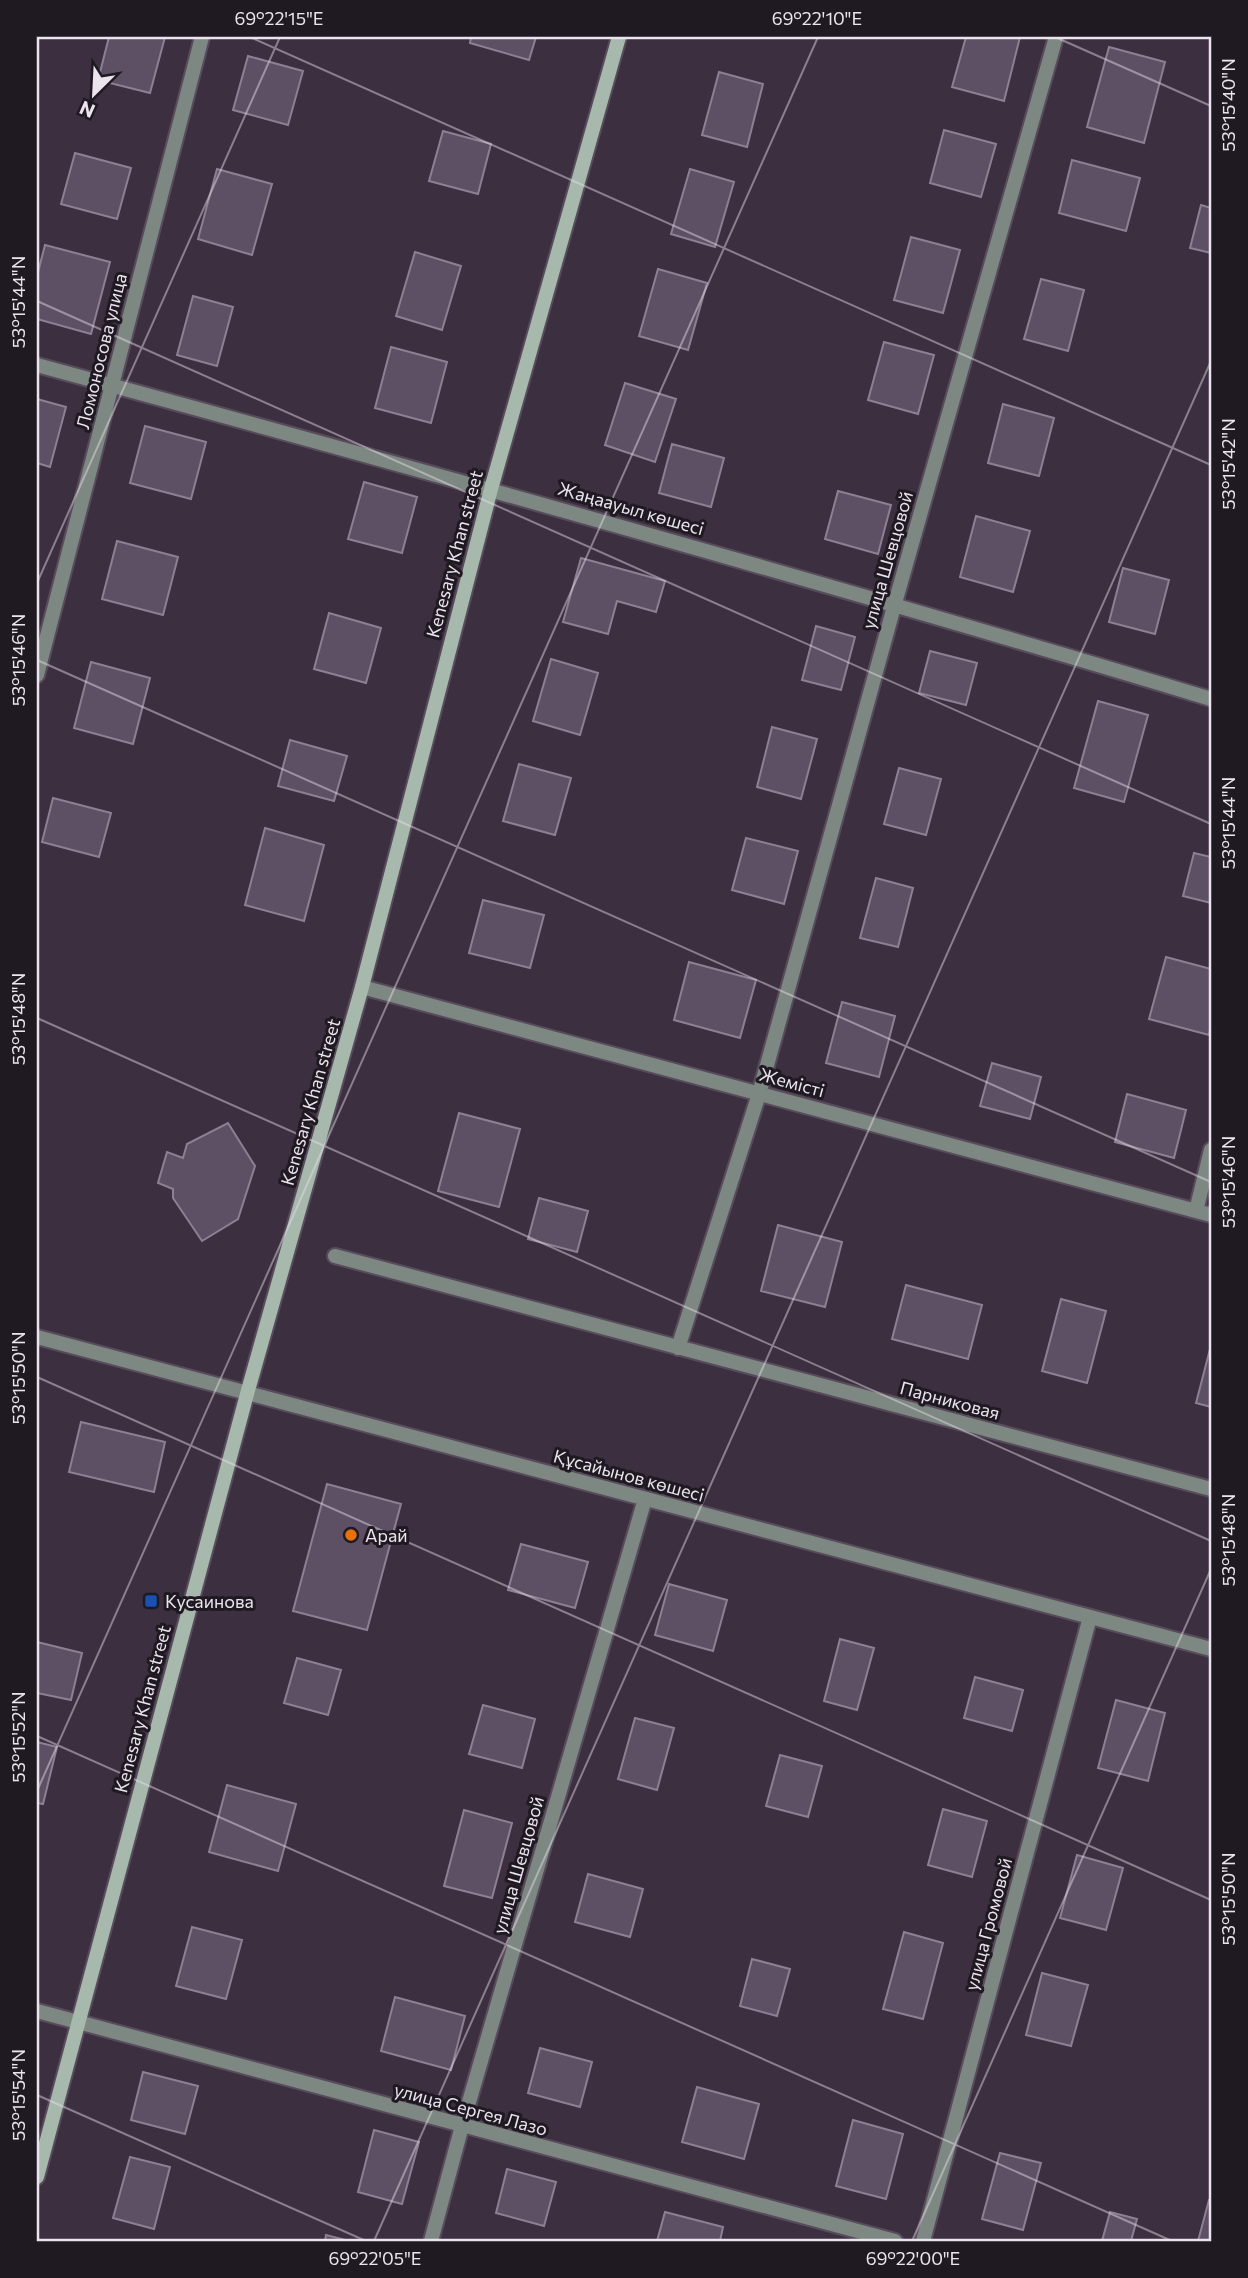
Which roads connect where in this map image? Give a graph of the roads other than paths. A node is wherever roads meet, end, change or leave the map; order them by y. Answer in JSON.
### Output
{"nodes":[{"id":1,"x":202,"y":37,"type":"edge"},
{"id":2,"x":619,"y":37,"type":"edge"},
{"id":3,"x":1056,"y":37,"type":"edge"},
{"id":4,"x":37,"y":365,"type":"edge"},
{"id":5,"x":112,"y":386,"type":"junction"},
{"id":6,"x":491,"y":489,"type":"junction"},
{"id":7,"x":895,"y":603,"type":"junction"},
{"id":8,"x":37,"y":675,"type":"edge"},
{"id":9,"x":1211,"y":699,"type":"edge"},
{"id":10,"x":362,"y":987,"type":"junction"},
{"id":11,"x":759,"y":1094,"type":"junction"},
{"id":12,"x":1211,"y":1150,"type":"edge"},
{"id":13,"x":1196,"y":1211,"type":"junction"},
{"id":14,"x":1211,"y":1215,"type":"edge"},
{"id":15,"x":335,"y":1256,"type":"dead end"},
{"id":16,"x":37,"y":1337,"type":"edge"},
{"id":17,"x":678,"y":1348,"type":"junction"},
{"id":18,"x":247,"y":1394,"type":"junction"},
{"id":19,"x":1211,"y":1489,"type":"edge"},
{"id":20,"x":645,"y":1499,"type":"junction"},
{"id":21,"x":1090,"y":1617,"type":"junction"},
{"id":22,"x":1211,"y":1649,"type":"edge"},
{"id":23,"x":37,"y":2011,"type":"edge"},
{"id":24,"x":78,"y":2024,"type":"junction"},
{"id":25,"x":462,"y":2126,"type":"junction"},
{"id":26,"x":37,"y":2177,"type":"edge"},
{"id":27,"x":430,"y":2241,"type":"edge"},
{"id":28,"x":895,"y":2241,"type":"edge"},
{"id":29,"x":923,"y":2241,"type":"edge"}],
"edges":[{"from":1,"to":5,"type":"street","name":"Ломоносова улица"},
{"from":2,"to":6,"type":"main road","name":"Kenesary Khan street"},
{"from":3,"to":7,"type":"street","name":"улица Шевцовой"},
{"from":4,"to":5,"type":"street","name":"Жаңаауыл көшесі"},
{"from":5,"to":6,"type":"street","name":"Жаңаауыл көшесі"},
{"from":5,"to":8,"type":"street","name":"Ломоносова улица"},
{"from":6,"to":7,"type":"street","name":"Жаңаауыл көшесі"},
{"from":6,"to":10,"type":"main road","name":"Kenesary Khan street"},
{"from":7,"to":9,"type":"street","name":"Жаңаауыл көшесі"},
{"from":7,"to":11,"type":"street","name":"улица Шевцовой"},
{"from":10,"to":11,"type":"street","name":"Жемісті"},
{"from":10,"to":18,"type":"main road","name":"Kenesary Khan street"},
{"from":11,"to":13,"type":"street","name":"Жемісті"},
{"from":11,"to":17,"type":"street"},
{"from":12,"to":13,"type":"street"},
{"from":13,"to":14,"type":"street","name":"Жемісті"},
{"from":15,"to":17,"type":"street","name":"Парниковая"},
{"from":16,"to":18,"type":"street","name":"Құсайынов көшесі"},
{"from":17,"to":19,"type":"street","name":"Парниковая"},
{"from":18,"to":20,"type":"street","name":"Құсайынов көшесі"},
{"from":18,"to":24,"type":"main road","name":"Kenesary Khan street"},
{"from":20,"to":21,"type":"street","name":"Құсайынов көшесі"},
{"from":20,"to":25,"type":"street","name":"улица Шевцовой"},
{"from":21,"to":22,"type":"street","name":"Құсайынов көшесі"},
{"from":21,"to":29,"type":"street","name":"улица Громовой"},
{"from":23,"to":24,"type":"street","name":"улица Сергея Лазо"},
{"from":24,"to":25,"type":"street","name":"улица Сергея Лазо"},
{"from":24,"to":26,"type":"main road","name":"Kenesary Khan street"},
{"from":25,"to":27,"type":"street","name":"улица Шевцовой"},
{"from":25,"to":28,"type":"street","name":"улица Сергея Лазо"}]}
